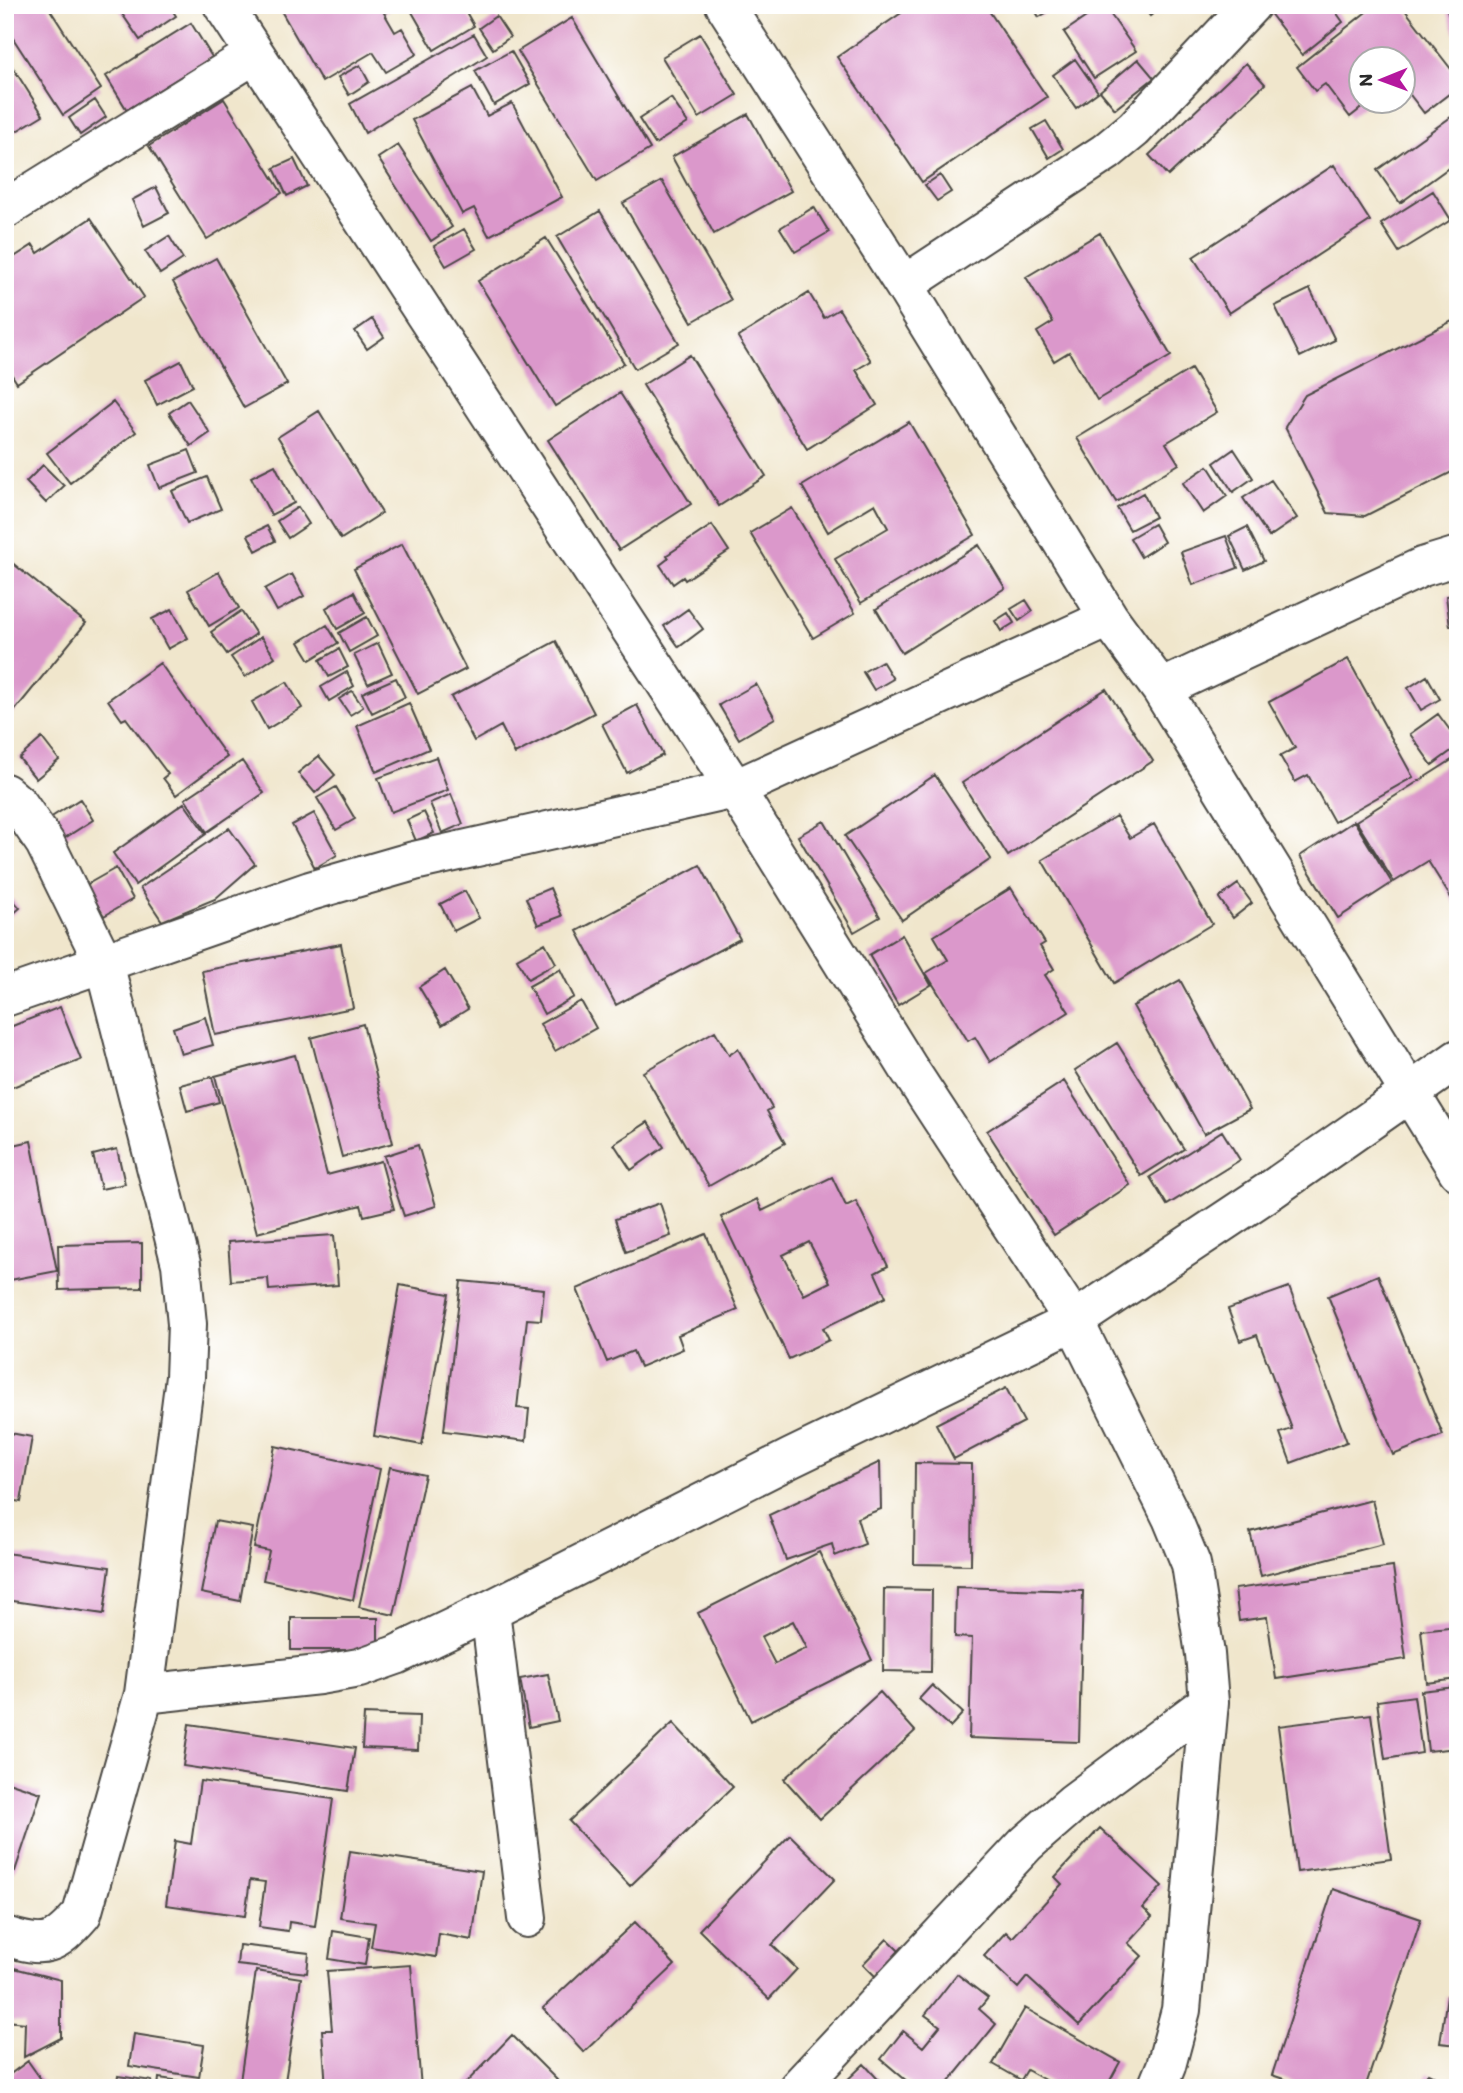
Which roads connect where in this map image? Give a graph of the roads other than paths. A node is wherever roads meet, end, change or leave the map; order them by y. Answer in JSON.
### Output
{"nodes":[{"id":1,"x":223,"y":5,"type":"edge"},
{"id":2,"x":725,"y":5,"type":"edge"},
{"id":3,"x":1251,"y":5,"type":"edge"},
{"id":4,"x":255,"y":54,"type":"junction"},
{"id":5,"x":5,"y":209,"type":"edge"},
{"id":6,"x":904,"y":285,"type":"junction"},
{"id":7,"x":1458,"y":556,"type":"edge"},
{"id":8,"x":1109,"y":618,"type":"junction"},
{"id":9,"x":1161,"y":689,"type":"junction"},
{"id":10,"x":735,"y":789,"type":"junction"},
{"id":11,"x":5,"y":793,"type":"edge"},
{"id":12,"x":104,"y":963,"type":"junction"},
{"id":13,"x":5,"y":998,"type":"edge"},
{"id":14,"x":1458,"y":1059,"type":"edge"},
{"id":15,"x":1408,"y":1092,"type":"junction"},
{"id":16,"x":1458,"y":1171,"type":"edge"},
{"id":17,"x":1074,"y":1321,"type":"junction"},
{"id":18,"x":490,"y":1610,"type":"junction"},
{"id":19,"x":144,"y":1694,"type":"junction"},
{"id":20,"x":1209,"y":1702,"type":"junction"},
{"id":21,"x":527,"y":1918,"type":"dead end"},
{"id":22,"x":5,"y":1936,"type":"edge"},
{"id":23,"x":798,"y":2088,"type":"edge"},
{"id":24,"x":1157,"y":2088,"type":"edge"}],
"edges":[{"from":1,"to":4,"type":"street"},
{"from":2,"to":6,"type":"street"},
{"from":3,"to":6,"type":"street"},
{"from":4,"to":5,"type":"street"},
{"from":4,"to":10,"type":"street"},
{"from":6,"to":8,"type":"street"},
{"from":7,"to":9,"type":"street"},
{"from":8,"to":9,"type":"street"},
{"from":8,"to":10,"type":"street"},
{"from":9,"to":15,"type":"street"},
{"from":10,"to":12,"type":"street"},
{"from":10,"to":17,"type":"street"},
{"from":11,"to":12,"type":"street"},
{"from":12,"to":13,"type":"street"},
{"from":12,"to":19,"type":"street"},
{"from":14,"to":15,"type":"street"},
{"from":15,"to":16,"type":"street"},
{"from":15,"to":17,"type":"street"},
{"from":17,"to":18,"type":"street"},
{"from":17,"to":20,"type":"street"},
{"from":18,"to":19,"type":"street"},
{"from":18,"to":21,"type":"street"},
{"from":19,"to":22,"type":"street"},
{"from":20,"to":23,"type":"street"},
{"from":20,"to":24,"type":"street"}]}
